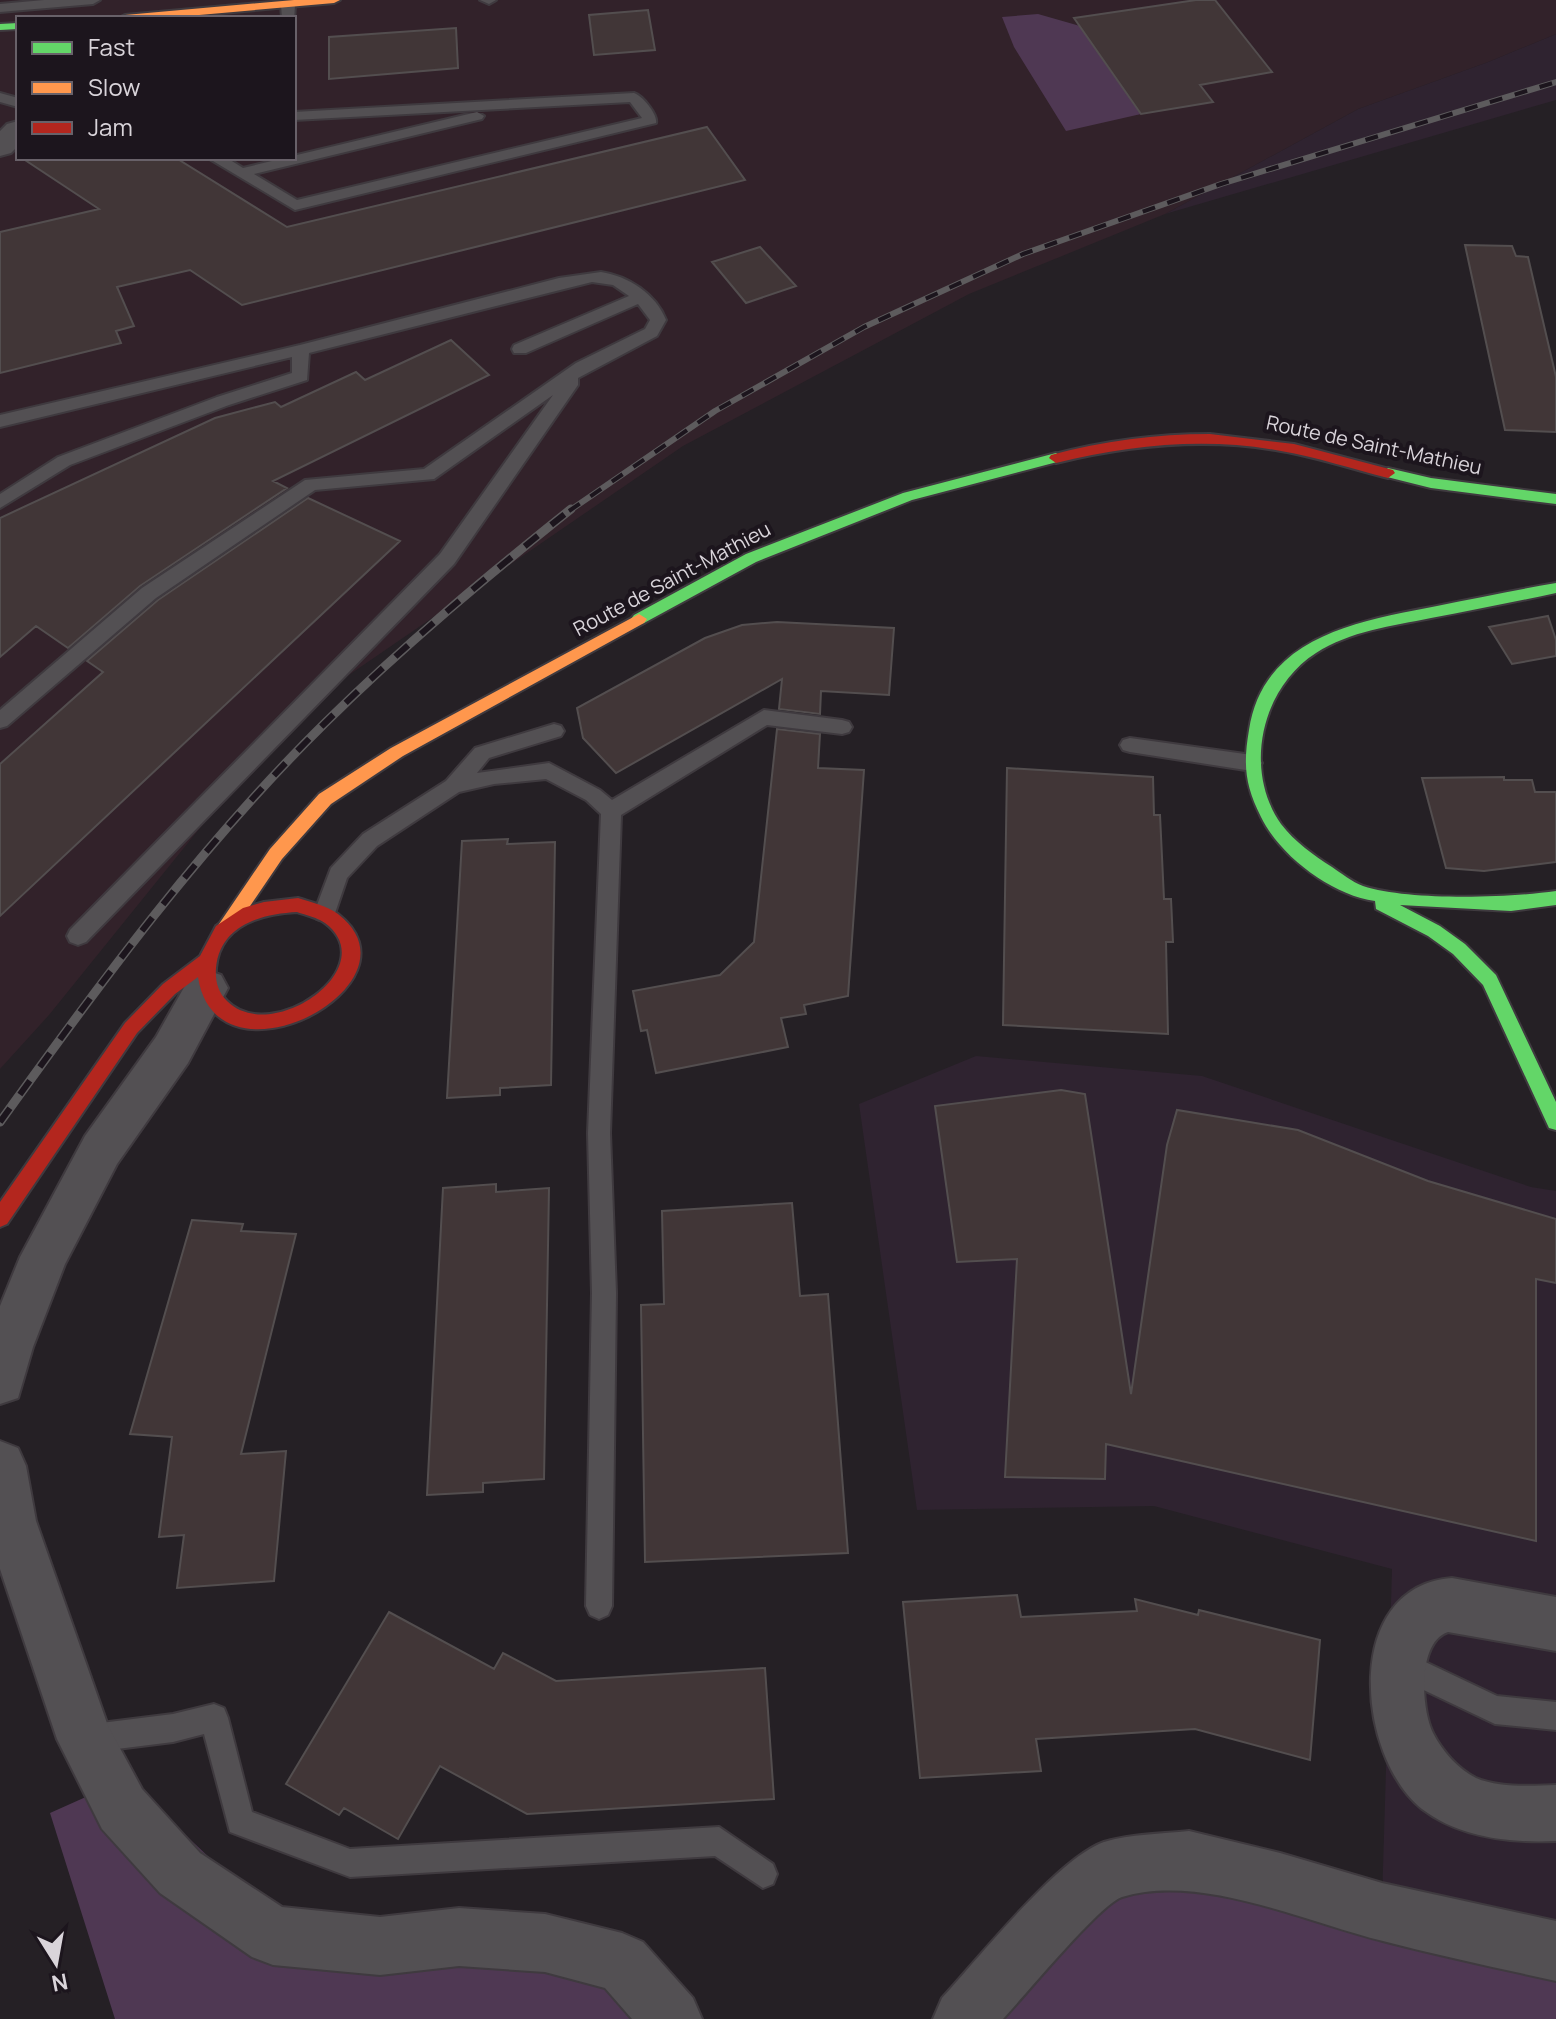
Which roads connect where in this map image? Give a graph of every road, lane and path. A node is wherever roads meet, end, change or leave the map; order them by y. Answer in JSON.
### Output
{"nodes":[{"id":1,"x":93,"y":0,"type":"edge"},
{"id":2,"x":334,"y":0,"type":"edge"},
{"id":3,"x":0,"y":8,"type":"edge"},
{"id":4,"x":289,"y":12,"type":"edge"},
{"id":5,"x":180,"y":16,"type":"edge"},
{"id":6,"x":638,"y":101,"type":"junction"},
{"id":7,"x":296,"y":116,"type":"edge"},
{"id":8,"x":16,"y":132,"type":"edge"},
{"id":9,"x":0,"y":147,"type":"edge"},
{"id":10,"x":219,"y":160,"type":"edge"},
{"id":11,"x":294,"y":160,"type":"edge"},
{"id":12,"x":296,"y":160,"type":"edge"},
{"id":13,"x":241,"y":173,"type":"junction"},
{"id":14,"x":640,"y":297,"type":"junction"},
{"id":15,"x":520,"y":349,"type":"dead end"},
{"id":16,"x":300,"y":350,"type":"junction"},
{"id":17,"x":582,"y":367,"type":"junction"},
{"id":18,"x":0,"y":421,"type":"edge"},
{"id":19,"x":1556,"y":499,"type":"edge"},
{"id":20,"x":0,"y":502,"type":"edge"},
{"id":21,"x":1556,"y":588,"type":"edge"},
{"id":22,"x":0,"y":721,"type":"edge"},
{"id":23,"x":842,"y":727,"type":"dead end"},
{"id":24,"x":554,"y":731,"type":"dead end"},
{"id":25,"x":1130,"y":745,"type":"dead end"},
{"id":26,"x":1252,"y":763,"type":"junction"},
{"id":27,"x":453,"y":786,"type":"junction"},
{"id":28,"x":611,"y":811,"type":"junction"},
{"id":29,"x":1358,"y":892,"type":"junction"},
{"id":30,"x":1556,"y":898,"type":"edge"},
{"id":31,"x":1511,"y":904,"type":"junction"},
{"id":32,"x":325,"y":913,"type":"junction"},
{"id":33,"x":1482,"y":923,"type":"dead end"},
{"id":34,"x":225,"y":929,"type":"junction"},
{"id":35,"x":78,"y":936,"type":"dead end"},
{"id":36,"x":1480,"y":944,"type":"dead end"},
{"id":37,"x":205,"y":975,"type":"junction"},
{"id":38,"x":1490,"y":980,"type":"junction"},
{"id":39,"x":1556,"y":1122,"type":"edge"},
{"id":40,"x":0,"y":1218,"type":"edge"},
{"id":41,"x":0,"y":1381,"type":"edge"},
{"id":42,"x":0,"y":1466,"type":"edge"},
{"id":43,"x":599,"y":1606,"type":"dead end"},
{"id":44,"x":1556,"y":1624,"type":"edge"},
{"id":45,"x":1397,"y":1662,"type":"junction"},
{"id":46,"x":1556,"y":1716,"type":"edge"},
{"id":47,"x":85,"y":1739,"type":"junction"},
{"id":48,"x":1556,"y":1813,"type":"edge"},
{"id":49,"x":763,"y":1874,"type":"dead end"},
{"id":50,"x":1556,"y":1951,"type":"edge"},
{"id":51,"x":672,"y":2019,"type":"edge"},
{"id":52,"x":963,"y":2019,"type":"edge"}],
"edges":[{"from":1,"to":3,"type":"lane"},
{"from":2,"to":4,"type":"street"},
{"from":4,"to":5,"type":"street"},
{"from":6,"to":7,"type":"lane"},
{"from":6,"to":12,"type":"lane"},
{"from":6,"to":13,"type":"lane"},
{"from":8,"to":9,"type":"street"},
{"from":10,"to":13,"type":"lane"},
{"from":11,"to":13,"type":"lane"},
{"from":14,"to":15,"type":"lane"},
{"from":14,"to":16,"type":"lane"},
{"from":14,"to":17,"type":"lane"},
{"from":16,"to":18,"type":"lane"},
{"from":16,"to":20,"type":"lane"},
{"from":17,"to":22,"type":"lane"},
{"from":17,"to":35,"type":"lane"},
{"from":19,"to":34,"type":"street","name":"Route de Saint-Mathieu"},
{"from":21,"to":26,"type":"street"},
{"from":23,"to":28,"type":"lane"},
{"from":24,"to":27,"type":"lane"},
{"from":25,"to":26,"type":"lane"},
{"from":26,"to":29,"type":"street"},
{"from":27,"to":28,"type":"lane"},
{"from":27,"to":32,"type":"lane"},
{"from":28,"to":43,"type":"lane"},
{"from":29,"to":31,"type":"street"},
{"from":29,"to":38,"type":"street"},
{"from":30,"to":31,"type":"street"},
{"from":31,"to":33,"type":"street"},
{"from":32,"to":34,"type":"street"},
{"from":32,"to":37,"type":"street"},
{"from":34,"to":37,"type":"street"},
{"from":36,"to":38,"type":"street"},
{"from":37,"to":40,"type":"street"},
{"from":37,"to":41,"type":"street"},
{"from":38,"to":39,"type":"street"},
{"from":42,"to":47,"type":"street"},
{"from":44,"to":45,"type":"street"},
{"from":45,"to":46,"type":"lane"},
{"from":45,"to":48,"type":"street"},
{"from":47,"to":49,"type":"lane"},
{"from":47,"to":51,"type":"street"},
{"from":50,"to":52,"type":"street"}]}
